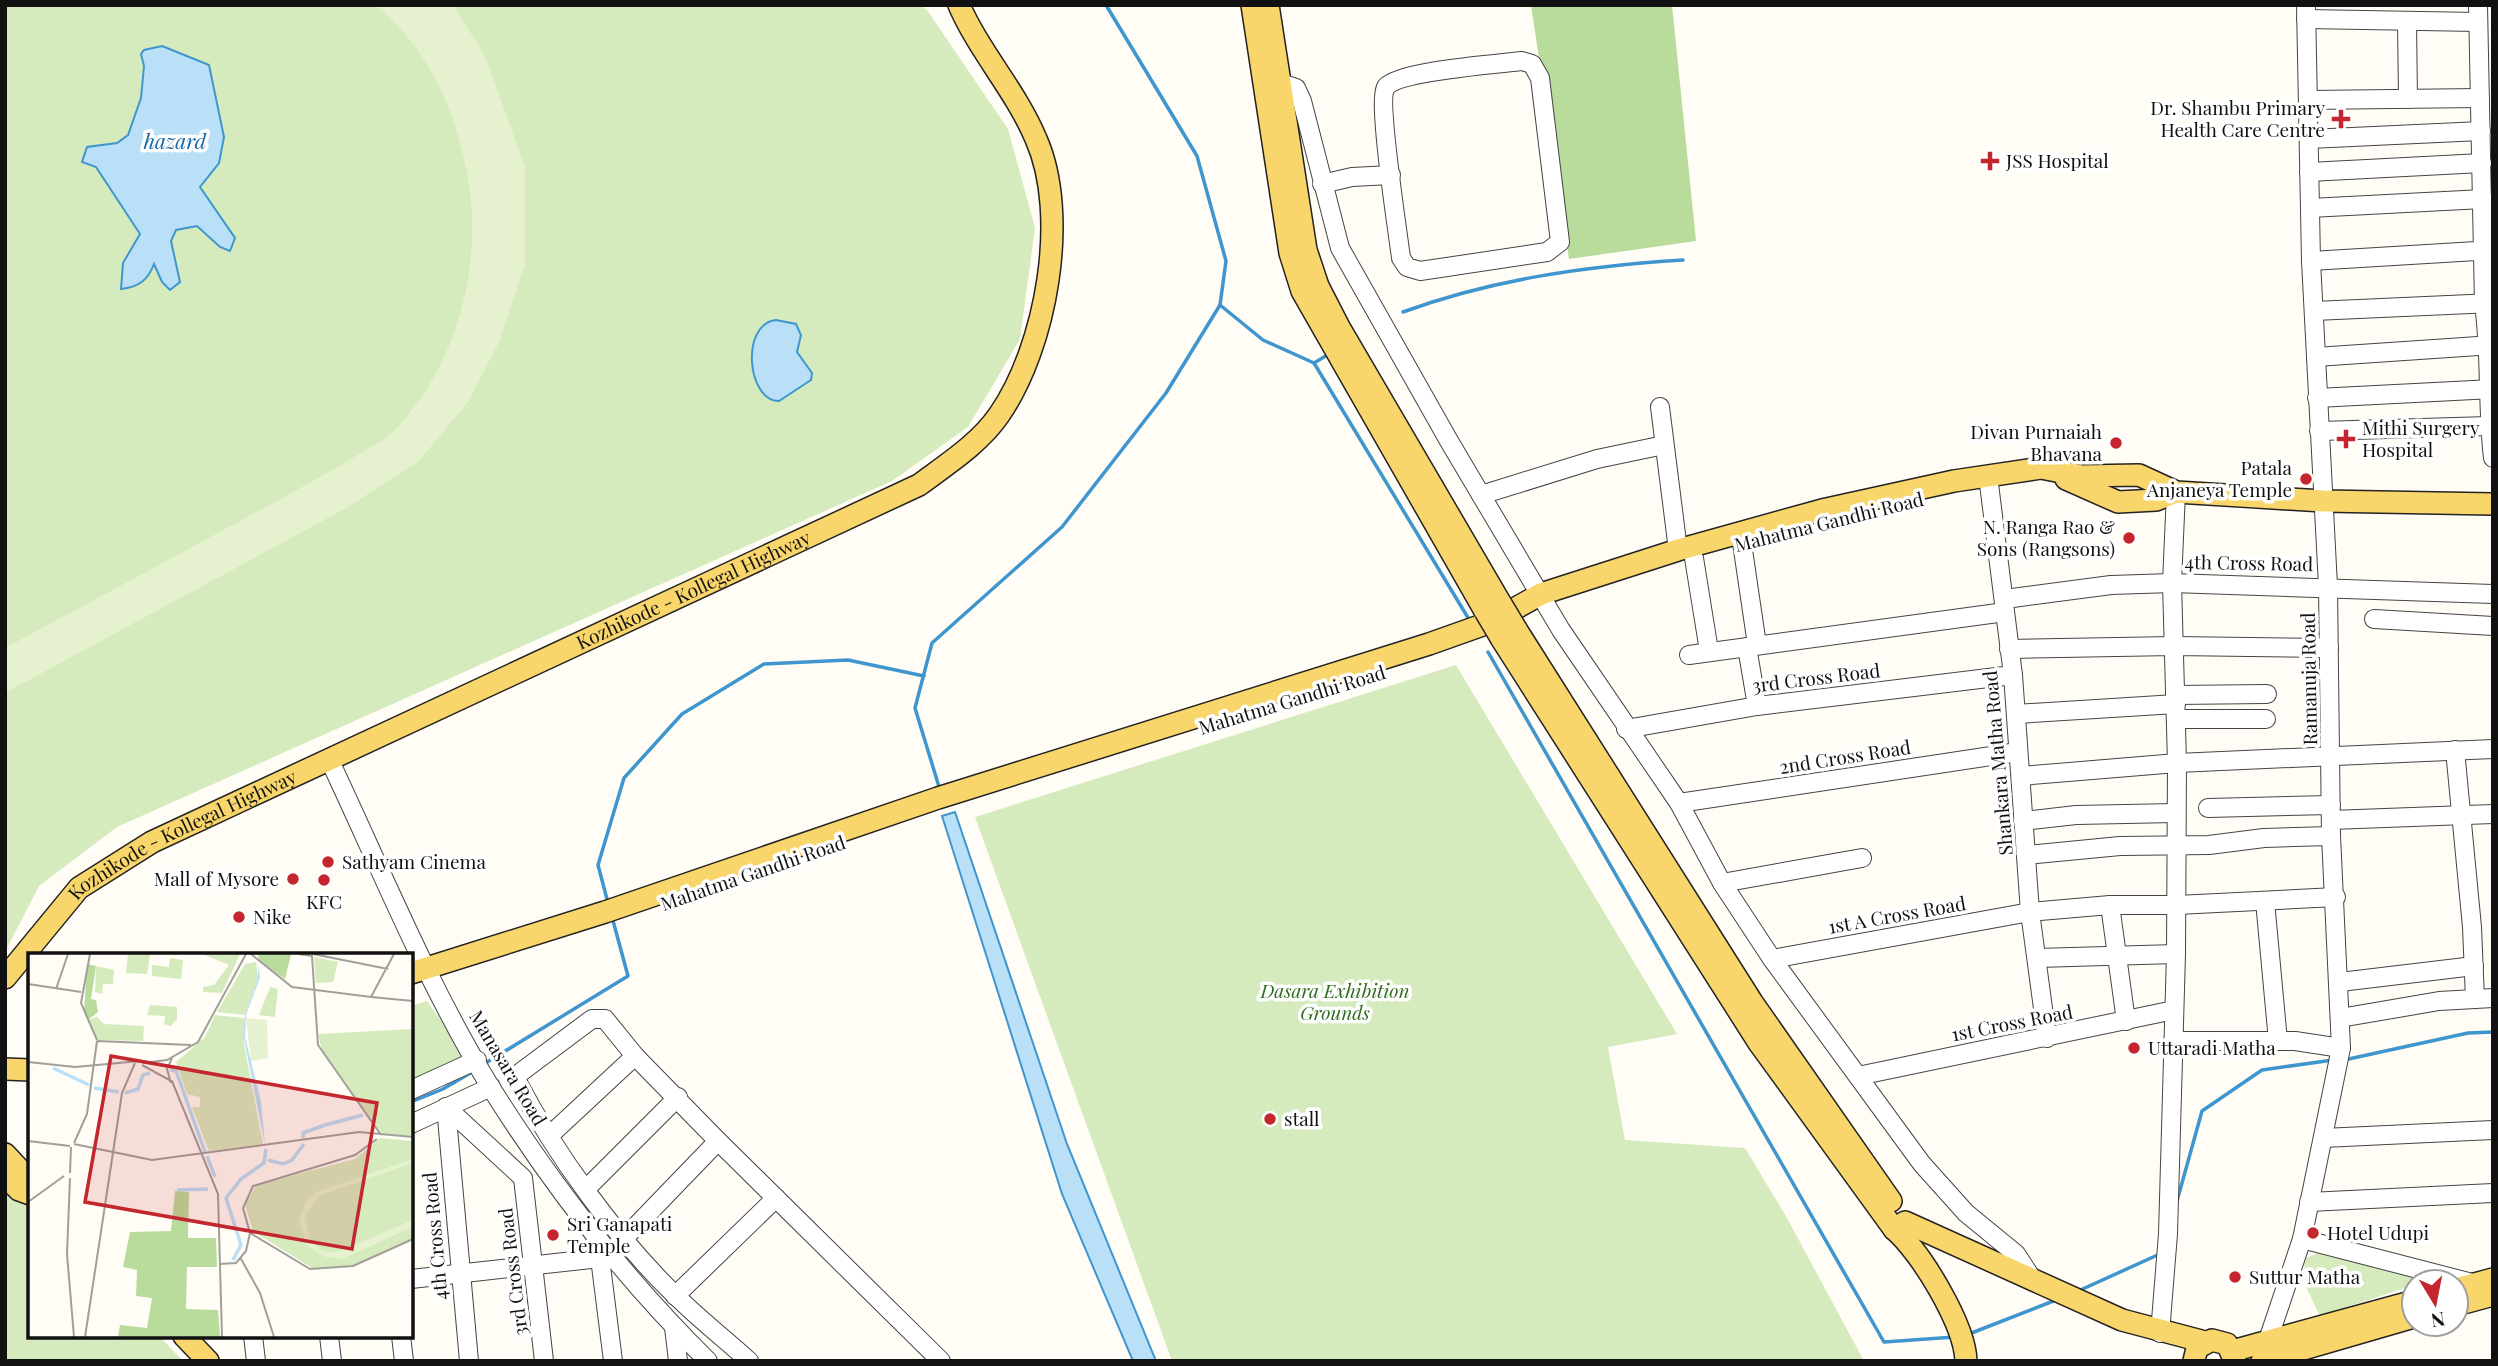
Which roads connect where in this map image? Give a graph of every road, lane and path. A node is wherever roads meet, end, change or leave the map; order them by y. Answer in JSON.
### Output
{"nodes":[{"id":1,"x":959,"y":5,"type":"edge"},
{"id":2,"x":1252,"y":5,"type":"edge"},
{"id":3,"x":1268,"y":5,"type":"edge"},
{"id":4,"x":2306,"y":12,"type":"edge"},
{"id":5,"x":2478,"y":14,"type":"edge"},
{"id":6,"x":2407,"y":21,"type":"junction"},
{"id":7,"x":1281,"y":83,"type":"junction"},
{"id":8,"x":2480,"y":98,"type":"junction"},
{"id":9,"x":2408,"y":99,"type":"junction"},
{"id":10,"x":2308,"y":100,"type":"junction"},
{"id":11,"x":2481,"y":131,"type":"junction"},
{"id":12,"x":2309,"y":139,"type":"junction"},
{"id":13,"x":2482,"y":163,"type":"junction"},
{"id":14,"x":2309,"y":172,"type":"junction"},
{"id":15,"x":1391,"y":175,"type":"junction"},
{"id":16,"x":1322,"y":184,"type":"junction"},
{"id":17,"x":2483,"y":198,"type":"junction"},
{"id":18,"x":2310,"y":208,"type":"junction"},
{"id":19,"x":2489,"y":250,"type":"edge"},
{"id":20,"x":2311,"y":261,"type":"junction"},
{"id":21,"x":2488,"y":303,"type":"edge"},
{"id":22,"x":2314,"y":311,"type":"junction"},
{"id":23,"x":2491,"y":346,"type":"edge"},
{"id":24,"x":2316,"y":357,"type":"junction"},
{"id":25,"x":2492,"y":389,"type":"edge"},
{"id":26,"x":2318,"y":398,"type":"junction"},
{"id":27,"x":1660,"y":407,"type":"dead end"},
{"id":28,"x":2489,"y":426,"type":"junction"},
{"id":29,"x":2319,"y":431,"type":"junction"},
{"id":30,"x":1664,"y":445,"type":"junction"},
{"id":31,"x":2493,"y":458,"type":"edge"},
{"id":32,"x":1989,"y":481,"type":"junction"},
{"id":33,"x":2176,"y":492,"type":"junction"},
{"id":34,"x":1480,"y":495,"type":"junction"},
{"id":35,"x":2323,"y":501,"type":"junction"},
{"id":36,"x":2493,"y":504,"type":"edge"},
{"id":37,"x":1742,"y":543,"type":"junction"},
{"id":38,"x":1686,"y":554,"type":"junction"},
{"id":39,"x":2172,"y":583,"type":"junction"},
{"id":40,"x":2328,"y":586,"type":"junction"},
{"id":41,"x":2493,"y":594,"type":"edge"},
{"id":42,"x":1544,"y":599,"type":"junction"},
{"id":43,"x":2005,"y":605,"type":"junction"},
{"id":44,"x":1493,"y":608,"type":"junction"},
{"id":45,"x":2375,"y":619,"type":"dead end"},
{"id":46,"x":2493,"y":626,"type":"edge"},
{"id":47,"x":1752,"y":646,"type":"junction"},
{"id":48,"x":2174,"y":646,"type":"junction"},
{"id":49,"x":2329,"y":648,"type":"junction"},
{"id":50,"x":2009,"y":649,"type":"junction"},
{"id":51,"x":1709,"y":651,"type":"junction"},
{"id":52,"x":1689,"y":655,"type":"dead end"},
{"id":53,"x":2013,"y":676,"type":"junction"},
{"id":54,"x":2267,"y":694,"type":"dead end"},
{"id":55,"x":1757,"y":706,"type":"junction"},
{"id":56,"x":2176,"y":706,"type":"junction"},
{"id":57,"x":2016,"y":714,"type":"junction"},
{"id":58,"x":2266,"y":719,"type":"dead end"},
{"id":59,"x":1626,"y":729,"type":"junction"},
{"id":60,"x":2493,"y":748,"type":"edge"},
{"id":61,"x":2455,"y":750,"type":"junction"},
{"id":62,"x":2018,"y":752,"type":"junction"},
{"id":63,"x":2332,"y":758,"type":"junction"},
{"id":64,"x":329,"y":759,"type":"junction"},
{"id":65,"x":2177,"y":763,"type":"junction"},
{"id":66,"x":2021,"y":776,"type":"junction"},
{"id":67,"x":1679,"y":803,"type":"junction"},
{"id":68,"x":2208,"y":808,"type":"dead end"},
{"id":69,"x":2176,"y":813,"type":"junction"},
{"id":70,"x":2493,"y":814,"type":"edge"},
{"id":71,"x":2462,"y":816,"type":"junction"},
{"id":72,"x":2331,"y":820,"type":"junction"},
{"id":73,"x":2023,"y":821,"type":"junction"},
{"id":74,"x":2175,"y":845,"type":"junction"},
{"id":75,"x":2027,"y":855,"type":"junction"},
{"id":76,"x":1862,"y":858,"type":"dead end"},
{"id":77,"x":1722,"y":883,"type":"junction"},
{"id":78,"x":2336,"y":897,"type":"junction"},
{"id":79,"x":2265,"y":901,"type":"junction"},
{"id":80,"x":2110,"y":905,"type":"junction"},
{"id":81,"x":2177,"y":905,"type":"junction"},
{"id":82,"x":2030,"y":912,"type":"junction"},
{"id":83,"x":2176,"y":954,"type":"junction"},
{"id":84,"x":2117,"y":956,"type":"junction"},
{"id":85,"x":2037,"y":958,"type":"junction"},
{"id":86,"x":1772,"y":959,"type":"junction"},
{"id":87,"x":2474,"y":966,"type":"junction"},
{"id":88,"x":423,"y":973,"type":"edge"},
{"id":89,"x":5,"y":978,"type":"edge"},
{"id":90,"x":2340,"y":982,"type":"junction"},
{"id":91,"x":2484,"y":998,"type":"edge"},
{"id":92,"x":2174,"y":1010,"type":"junction"},
{"id":93,"x":2340,"y":1018,"type":"junction"},
{"id":94,"x":2126,"y":1021,"type":"junction"},
{"id":95,"x":2047,"y":1038,"type":"junction"},
{"id":96,"x":2173,"y":1041,"type":"junction"},
{"id":97,"x":2278,"y":1041,"type":"junction"},
{"id":98,"x":2341,"y":1048,"type":"junction"},
{"id":99,"x":635,"y":1056,"type":"junction"},
{"id":100,"x":477,"y":1060,"type":"junction"},
{"id":101,"x":5,"y":1069,"type":"edge"},
{"id":102,"x":28,"y":1070,"type":"edge"},
{"id":103,"x":1858,"y":1076,"type":"junction"},
{"id":104,"x":5,"y":1081,"type":"edge"},
{"id":105,"x":28,"y":1081,"type":"edge"},
{"id":106,"x":489,"y":1084,"type":"junction"},
{"id":107,"x":413,"y":1089,"type":"edge"},
{"id":108,"x":678,"y":1097,"type":"junction"},
{"id":109,"x":446,"y":1108,"type":"junction"},
{"id":110,"x":413,"y":1123,"type":"edge"},
{"id":111,"x":2493,"y":1130,"type":"edge"},
{"id":112,"x":549,"y":1136,"type":"junction"},
{"id":113,"x":2323,"y":1138,"type":"junction"},
{"id":114,"x":718,"y":1141,"type":"junction"},
{"id":115,"x":5,"y":1154,"type":"edge"},
{"id":116,"x":5,"y":1176,"type":"edge"},
{"id":117,"x":28,"y":1179,"type":"edge"},
{"id":118,"x":587,"y":1188,"type":"junction"},
{"id":119,"x":28,"y":1193,"type":"edge"},
{"id":120,"x":2493,"y":1193,"type":"edge"},
{"id":121,"x":776,"y":1198,"type":"junction"},
{"id":122,"x":2309,"y":1202,"type":"junction"},
{"id":123,"x":1902,"y":1230,"type":"junction"},
{"id":124,"x":2302,"y":1239,"type":"junction"},
{"id":125,"x":623,"y":1240,"type":"junction"},
{"id":126,"x":605,"y":1255,"type":"junction"},
{"id":127,"x":534,"y":1264,"type":"junction"},
{"id":128,"x":459,"y":1274,"type":"junction"},
{"id":129,"x":2031,"y":1277,"type":"junction"},
{"id":130,"x":413,"y":1279,"type":"edge"},
{"id":131,"x":2479,"y":1287,"type":"edge"},
{"id":132,"x":675,"y":1296,"type":"junction"},
{"id":133,"x":2400,"y":1306,"type":"edge"},
{"id":134,"x":2400,"y":1320,"type":"edge"},
{"id":135,"x":674,"y":1327,"type":"junction"},
{"id":136,"x":2160,"y":1333,"type":"junction"},
{"id":137,"x":186,"y":1338,"type":"edge"},
{"id":138,"x":253,"y":1338,"type":"edge"},
{"id":139,"x":329,"y":1338,"type":"edge"},
{"id":140,"x":401,"y":1338,"type":"edge"},
{"id":141,"x":2265,"y":1352,"type":"edge"},
{"id":142,"x":2193,"y":1355,"type":"edge"},
{"id":143,"x":1966,"y":1356,"type":"edge"},
{"id":144,"x":2234,"y":1356,"type":"edge"},
{"id":145,"x":208,"y":1361,"type":"edge"},
{"id":146,"x":256,"y":1361,"type":"edge"},
{"id":147,"x":332,"y":1361,"type":"edge"},
{"id":148,"x":404,"y":1361,"type":"edge"},
{"id":149,"x":468,"y":1361,"type":"edge"},
{"id":150,"x":544,"y":1361,"type":"edge"},
{"id":151,"x":613,"y":1361,"type":"edge"},
{"id":152,"x":678,"y":1361,"type":"edge"},
{"id":153,"x":708,"y":1361,"type":"edge"},
{"id":154,"x":749,"y":1361,"type":"edge"},
{"id":155,"x":941,"y":1361,"type":"edge"}],
"edges":[{"from":1,"to":64,"type":"main road","name":"Kozhikode - Kollegal Highway"},
{"from":2,"to":44,"type":"main road"},
{"from":3,"to":7,"type":"main road"},
{"from":4,"to":6,"type":"street"},
{"from":4,"to":10,"type":"street","name":"Ramanuja Road"},
{"from":5,"to":6,"type":"street"},
{"from":5,"to":8,"type":"street"},
{"from":6,"to":9,"type":"street"},
{"from":7,"to":16,"type":"street"},
{"from":7,"to":44,"type":"main road"},
{"from":8,"to":9,"type":"street"},
{"from":8,"to":11,"type":"street"},
{"from":9,"to":10,"type":"street"},
{"from":10,"to":12,"type":"street","name":"Ramanuja Road"},
{"from":11,"to":12,"type":"street"},
{"from":11,"to":13,"type":"street"},
{"from":12,"to":14,"type":"street","name":"Ramanuja Road"},
{"from":13,"to":14,"type":"street"},
{"from":13,"to":17,"type":"street"},
{"from":14,"to":18,"type":"street","name":"Ramanuja Road"},
{"from":15,"to":15,"type":"street"},
{"from":15,"to":16,"type":"street"},
{"from":16,"to":34,"type":"street"},
{"from":17,"to":18,"type":"street"},
{"from":17,"to":19,"type":"street"},
{"from":18,"to":20,"type":"street","name":"Ramanuja Road"},
{"from":19,"to":20,"type":"street"},
{"from":19,"to":21,"type":"street"},
{"from":20,"to":22,"type":"street","name":"Ramanuja Road"},
{"from":21,"to":22,"type":"street"},
{"from":21,"to":23,"type":"street"},
{"from":22,"to":24,"type":"street","name":"Ramanuja Road"},
{"from":23,"to":24,"type":"street"},
{"from":23,"to":25,"type":"street"},
{"from":24,"to":26,"type":"street","name":"Ramanuja Road"},
{"from":25,"to":26,"type":"street"},
{"from":25,"to":28,"type":"street"},
{"from":26,"to":29,"type":"street","name":"Ramanuja Road"},
{"from":27,"to":30,"type":"street"},
{"from":28,"to":29,"type":"street"},
{"from":28,"to":31,"type":"street"},
{"from":29,"to":35,"type":"street","name":"Ramanuja Road"},
{"from":30,"to":34,"type":"street"},
{"from":30,"to":38,"type":"street"},
{"from":32,"to":33,"type":"main road","name":"Mahatma Gandhi Road"},
{"from":32,"to":37,"type":"main road","name":"Mahatma Gandhi Road"},
{"from":32,"to":38,"type":"main road","name":"Mahatma Gandhi Road"},
{"from":32,"to":43,"type":"street","name":"Shankara Matha Road"},
{"from":33,"to":35,"type":"main road","name":"Mahatma Gandhi Road"},
{"from":33,"to":39,"type":"street"},
{"from":34,"to":42,"type":"street"},
{"from":35,"to":36,"type":"main road","name":"Mahatma Gandhi Road"},
{"from":35,"to":40,"type":"street","name":"Ramanuja Road"},
{"from":37,"to":38,"type":"main road","name":"Mahatma Gandhi Road"},
{"from":37,"to":47,"type":"street"},
{"from":38,"to":42,"type":"main road","name":"Mahatma Gandhi Road"},
{"from":38,"to":51,"type":"street"},
{"from":39,"to":40,"type":"street","name":"4th Cross Road"},
{"from":39,"to":43,"type":"street","name":"4th Cross Road"},
{"from":39,"to":48,"type":"street"},
{"from":40,"to":41,"type":"street","name":"4th Cross Road"},
{"from":40,"to":49,"type":"street","name":"Ramanuja Road"},
{"from":42,"to":59,"type":"street"},
{"from":42,"to":88,"type":"main road","name":"Mahatma Gandhi Road"},
{"from":43,"to":47,"type":"street","name":"4th Cross Road"},
{"from":43,"to":50,"type":"street","name":"Shankara Matha Road"},
{"from":44,"to":123,"type":"main road","bridge":true},
{"from":45,"to":46,"type":"street"},
{"from":47,"to":51,"type":"street","name":"4th Cross Road"},
{"from":47,"to":55,"type":"street"},
{"from":48,"to":49,"type":"street"},
{"from":48,"to":50,"type":"street"},
{"from":48,"to":56,"type":"street"},
{"from":49,"to":63,"type":"street","name":"Ramanuja Road"},
{"from":50,"to":53,"type":"street","name":"Shankara Matha Road"},
{"from":51,"to":52,"type":"street","name":"4th Cross Road"},
{"from":53,"to":55,"type":"street","name":"3rd Cross Road"},
{"from":53,"to":57,"type":"street","name":"Shankara Matha Road"},
{"from":54,"to":56,"type":"street"},
{"from":55,"to":59,"type":"street","name":"3rd Cross Road"},
{"from":56,"to":57,"type":"street"},
{"from":56,"to":58,"type":"street"},
{"from":56,"to":65,"type":"street"},
{"from":57,"to":62,"type":"street","name":"Shankara Matha Road"},
{"from":59,"to":67,"type":"street"},
{"from":60,"to":61,"type":"street"},
{"from":61,"to":63,"type":"street"},
{"from":61,"to":71,"type":"street"},
{"from":62,"to":66,"type":"street","name":"Shankara Matha Road"},
{"from":62,"to":67,"type":"street","name":"2nd Cross Road"},
{"from":63,"to":65,"type":"street"},
{"from":63,"to":72,"type":"street","name":"Ramanuja Road"},
{"from":64,"to":88,"type":"street","name":"Manasara Road"},
{"from":64,"to":89,"type":"main road","name":"Kozhikode - Kollegal Highway"},
{"from":65,"to":66,"type":"street"},
{"from":65,"to":69,"type":"street"},
{"from":66,"to":73,"type":"street","name":"Shankara Matha Road"},
{"from":67,"to":77,"type":"street"},
{"from":68,"to":72,"type":"street"},
{"from":69,"to":73,"type":"street"},
{"from":69,"to":74,"type":"street"},
{"from":70,"to":71,"type":"street"},
{"from":71,"to":72,"type":"street"},
{"from":71,"to":87,"type":"street"},
{"from":72,"to":74,"type":"street"},
{"from":72,"to":78,"type":"street","name":"Ramanuja Road"},
{"from":73,"to":75,"type":"street","name":"Shankara Matha Road"},
{"from":74,"to":75,"type":"street"},
{"from":74,"to":81,"type":"street"},
{"from":75,"to":82,"type":"street","name":"Shankara Matha Road"},
{"from":76,"to":77,"type":"street"},
{"from":77,"to":86,"type":"street"},
{"from":78,"to":79,"type":"street","name":"1st A Cross Road"},
{"from":78,"to":90,"type":"street","name":"Ramanuja Road"},
{"from":79,"to":81,"type":"street","name":"1st A Cross Road"},
{"from":79,"to":97,"type":"street"},
{"from":80,"to":81,"type":"street","name":"1st A Cross Road"},
{"from":80,"to":82,"type":"street","name":"1st A Cross Road"},
{"from":80,"to":84,"type":"street"},
{"from":81,"to":83,"type":"street"},
{"from":82,"to":85,"type":"street","name":"Shankara Matha Road"},
{"from":82,"to":86,"type":"street","name":"1st A Cross Road"},
{"from":83,"to":84,"type":"street"},
{"from":83,"to":92,"type":"street"},
{"from":84,"to":85,"type":"street"},
{"from":84,"to":94,"type":"street"},
{"from":85,"to":95,"type":"street","name":"Shankara Matha Road"},
{"from":86,"to":103,"type":"street"},
{"from":87,"to":90,"type":"street"},
{"from":87,"to":91,"type":"street"},
{"from":88,"to":100,"type":"street","name":"Manasara Road"},
{"from":90,"to":93,"type":"street","name":"Ramanuja Road"},
{"from":91,"to":93,"type":"street"},
{"from":92,"to":94,"type":"street","name":"1st Cross Road"},
{"from":92,"to":96,"type":"street"},
{"from":93,"to":98,"type":"street","name":"Ramanuja Road"},
{"from":94,"to":95,"type":"street","name":"1st Cross Road"},
{"from":95,"to":103,"type":"street","name":"1st Cross Road"},
{"from":96,"to":97,"type":"street"},
{"from":96,"to":136,"type":"street"},
{"from":97,"to":98,"type":"street"},
{"from":98,"to":113,"type":"street","name":"Ramanuja Road"},
{"from":99,"to":108,"type":"street"},
{"from":99,"to":112,"type":"street"},
{"from":99,"to":112,"type":"street"},
{"from":100,"to":106,"type":"street","name":"Manasara Road"},
{"from":100,"to":107,"type":"street"},
{"from":101,"to":102,"type":"main road"},
{"from":103,"to":129,"type":"street"},
{"from":104,"to":105,"type":"main road"},
{"from":106,"to":109,"type":"street"},
{"from":106,"to":126,"type":"street","name":"Manasara Road"},
{"from":108,"to":114,"type":"street"},
{"from":108,"to":118,"type":"street"},
{"from":109,"to":110,"type":"street"},
{"from":109,"to":127,"type":"street","name":"3rd Cross Road"},
{"from":109,"to":128,"type":"street","name":"4th Cross Road"},
{"from":111,"to":113,"type":"street"},
{"from":112,"to":118,"type":"street"},
{"from":113,"to":122,"type":"street","name":"Ramanuja Road"},
{"from":114,"to":121,"type":"street"},
{"from":114,"to":125,"type":"street"},
{"from":115,"to":117,"type":"main road"},
{"from":116,"to":119,"type":"main road"},
{"from":118,"to":125,"type":"street"},
{"from":120,"to":122,"type":"street"},
{"from":121,"to":132,"type":"street"},
{"from":121,"to":155,"type":"street"},
{"from":122,"to":124,"type":"street","name":"Ramanuja Road"},
{"from":123,"to":129,"type":"main road"},
{"from":123,"to":143,"type":"main road"},
{"from":124,"to":131,"type":"street"},
{"from":124,"to":141,"type":"street","name":"Ramanuja Road"},
{"from":125,"to":126,"type":"street"},
{"from":125,"to":132,"type":"street"},
{"from":126,"to":127,"type":"street"},
{"from":126,"to":135,"type":"street","name":"Manasara Road"},
{"from":126,"to":151,"type":"street"},
{"from":127,"to":128,"type":"street"},
{"from":127,"to":150,"type":"street","name":"3rd Cross Road"},
{"from":128,"to":130,"type":"street"},
{"from":128,"to":149,"type":"street","name":"4th Cross Road"},
{"from":129,"to":136,"type":"main road"},
{"from":132,"to":154,"type":"street"},
{"from":133,"to":141,"type":"main road"},
{"from":134,"to":141,"type":"main road"},
{"from":135,"to":152,"type":"street"},
{"from":135,"to":153,"type":"street","name":"Manasara Road"},
{"from":136,"to":142,"type":"main road"},
{"from":137,"to":145,"type":"main road"},
{"from":138,"to":146,"type":"street"},
{"from":139,"to":147,"type":"street"},
{"from":140,"to":148,"type":"street"},
{"from":141,"to":144,"type":"main road"},
{"from":142,"to":144,"type":"main road"}]}
